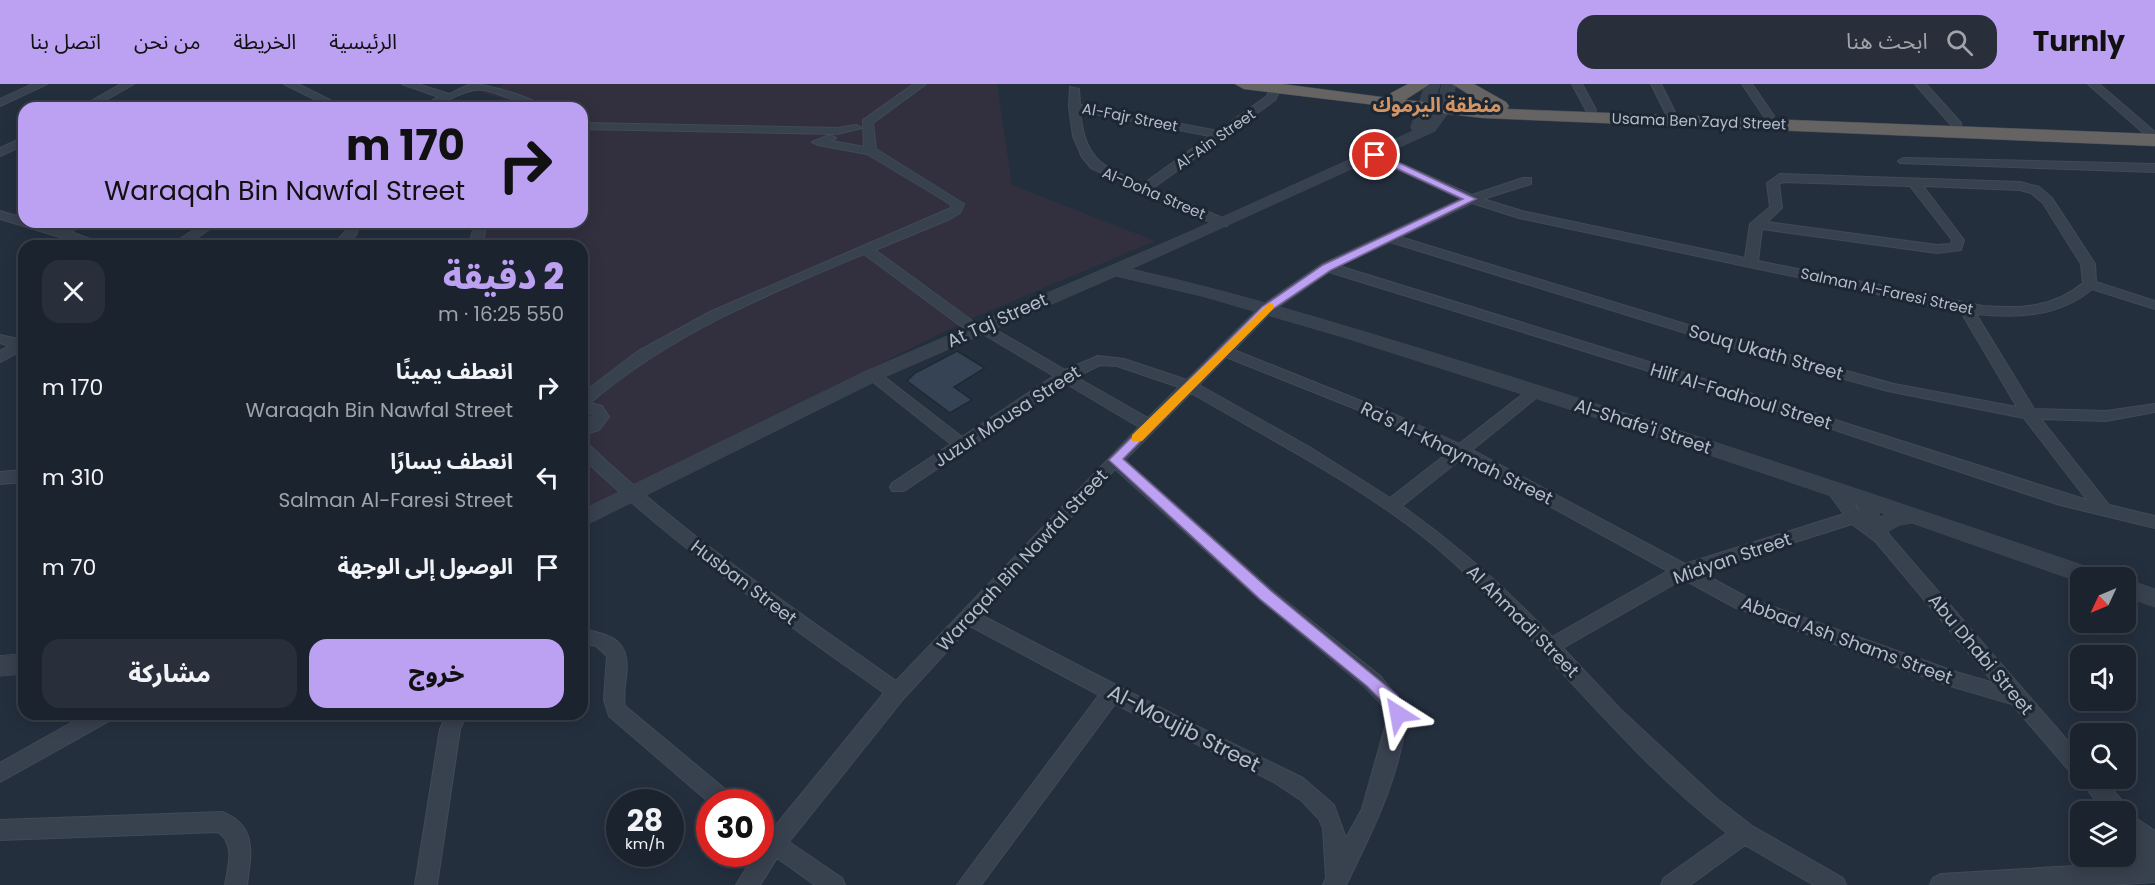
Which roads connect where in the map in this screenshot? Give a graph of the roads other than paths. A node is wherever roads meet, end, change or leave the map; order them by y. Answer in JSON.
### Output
{"nodes":[{"id":1,"x":42,"y":84,"type":"edge"},
{"id":2,"x":129,"y":84,"type":"edge"},
{"id":3,"x":289,"y":84,"type":"edge"},
{"id":4,"x":407,"y":84,"type":"edge"},
{"id":5,"x":921,"y":84,"type":"edge"},
{"id":6,"x":1244,"y":84,"type":"edge"},
{"id":7,"x":1461,"y":84,"type":"edge"},
{"id":8,"x":1577,"y":84,"type":"edge"},
{"id":9,"x":1656,"y":84,"type":"edge"},
{"id":10,"x":1747,"y":84,"type":"edge"},
{"id":11,"x":1920,"y":84,"type":"edge"},
{"id":12,"x":2093,"y":84,"type":"edge"},
{"id":13,"x":477,"y":85,"type":"edge"},
{"id":14,"x":1281,"y":86,"type":"edge"},
{"id":15,"x":1074,"y":89,"type":"dead end"},
{"id":16,"x":1435,"y":96,"type":"edge"},
{"id":17,"x":449,"y":97,"type":"junction"},
{"id":18,"x":322,"y":99,"type":"junction"},
{"id":19,"x":1394,"y":100,"type":"junction"},
{"id":20,"x":95,"y":102,"type":"edge"},
{"id":21,"x":316,"y":102,"type":"edge"},
{"id":22,"x":328,"y":102,"type":"edge"},
{"id":23,"x":437,"y":102,"type":"edge"},
{"id":24,"x":528,"y":102,"type":"edge"},
{"id":25,"x":0,"y":104,"type":"edge"},
{"id":26,"x":1074,"y":107,"type":"junction"},
{"id":27,"x":1508,"y":110,"type":"junction"},
{"id":28,"x":1591,"y":110,"type":"junction"},
{"id":29,"x":1670,"y":112,"type":"junction"},
{"id":30,"x":1769,"y":116,"type":"junction"},
{"id":31,"x":862,"y":125,"type":"junction"},
{"id":32,"x":1957,"y":125,"type":"junction"},
{"id":33,"x":588,"y":126,"type":"edge"},
{"id":34,"x":1422,"y":130,"type":"junction"},
{"id":35,"x":1221,"y":135,"type":"junction"},
{"id":36,"x":588,"y":137,"type":"edge"},
{"id":37,"x":2154,"y":138,"type":"edge"},
{"id":38,"x":818,"y":142,"type":"junction"},
{"id":39,"x":18,"y":143,"type":"edge"},
{"id":40,"x":870,"y":151,"type":"junction"},
{"id":41,"x":0,"y":153,"type":"edge"},
{"id":42,"x":1375,"y":155,"type":"junction"},
{"id":43,"x":1904,"y":161,"type":"dead end"},
{"id":44,"x":2155,"y":168,"type":"edge"},
{"id":45,"x":1527,"y":181,"type":"dead end"},
{"id":46,"x":1913,"y":182,"type":"junction"},
{"id":47,"x":1145,"y":188,"type":"junction"},
{"id":48,"x":1471,"y":199,"type":"junction"},
{"id":49,"x":0,"y":215,"type":"edge"},
{"id":50,"x":18,"y":220,"type":"edge"},
{"id":51,"x":18,"y":223,"type":"edge"},
{"id":52,"x":1223,"y":223,"type":"junction"},
{"id":53,"x":1756,"y":224,"type":"junction"},
{"id":54,"x":47,"y":228,"type":"edge"},
{"id":55,"x":69,"y":228,"type":"edge"},
{"id":56,"x":204,"y":228,"type":"edge"},
{"id":57,"x":0,"y":231,"type":"edge"},
{"id":58,"x":61,"y":232,"type":"junction"},
{"id":59,"x":1389,"y":238,"type":"junction"},
{"id":60,"x":85,"y":240,"type":"edge"},
{"id":61,"x":186,"y":240,"type":"edge"},
{"id":62,"x":872,"y":246,"type":"junction"},
{"id":63,"x":1136,"y":260,"type":"junction"},
{"id":64,"x":1751,"y":263,"type":"junction"},
{"id":65,"x":1327,"y":267,"type":"junction"},
{"id":66,"x":1174,"y":268,"type":"junction"},
{"id":67,"x":1112,"y":270,"type":"junction"},
{"id":68,"x":2090,"y":284,"type":"junction"},
{"id":69,"x":2155,"y":305,"type":"edge"},
{"id":70,"x":1266,"y":309,"type":"junction"},
{"id":71,"x":1966,"y":309,"type":"junction"},
{"id":72,"x":981,"y":328,"type":"junction"},
{"id":73,"x":0,"y":339,"type":"edge"},
{"id":74,"x":18,"y":343,"type":"edge"},
{"id":75,"x":18,"y":347,"type":"edge"},
{"id":76,"x":1224,"y":351,"type":"junction"},
{"id":77,"x":0,"y":357,"type":"edge"},
{"id":78,"x":873,"y":375,"type":"junction"},
{"id":79,"x":1063,"y":377,"type":"junction"},
{"id":80,"x":1188,"y":386,"type":"junction"},
{"id":81,"x":1536,"y":391,"type":"junction"},
{"id":82,"x":588,"y":397,"type":"edge"},
{"id":83,"x":588,"y":407,"type":"edge"},
{"id":84,"x":2151,"y":408,"type":"dead end"},
{"id":85,"x":2029,"y":414,"type":"junction"},
{"id":86,"x":1149,"y":426,"type":"junction"},
{"id":87,"x":588,"y":427,"type":"edge"},
{"id":88,"x":588,"y":435,"type":"edge"},
{"id":89,"x":961,"y":444,"type":"junction"},
{"id":90,"x":1461,"y":451,"type":"junction"},
{"id":91,"x":588,"y":454,"type":"edge"},
{"id":92,"x":1115,"y":460,"type":"junction"},
{"id":93,"x":598,"y":463,"type":"junction"},
{"id":94,"x":18,"y":476,"type":"edge"},
{"id":95,"x":0,"y":478,"type":"edge"},
{"id":96,"x":898,"y":487,"type":"dead end"},
{"id":97,"x":1833,"y":488,"type":"junction"},
{"id":98,"x":630,"y":494,"type":"junction"},
{"id":99,"x":1862,"y":498,"type":"junction"},
{"id":100,"x":1391,"y":506,"type":"junction"},
{"id":101,"x":2105,"y":512,"type":"junction"},
{"id":102,"x":1914,"y":515,"type":"junction"},
{"id":103,"x":588,"y":516,"type":"edge"},
{"id":104,"x":1855,"y":517,"type":"junction"},
{"id":105,"x":2155,"y":522,"type":"edge"},
{"id":106,"x":1880,"y":533,"type":"junction"},
{"id":107,"x":2070,"y":570,"type":"edge"},
{"id":108,"x":1683,"y":571,"type":"junction"},
{"id":109,"x":2136,"y":591,"type":"edge"},
{"id":110,"x":2155,"y":598,"type":"edge"},
{"id":111,"x":969,"y":617,"type":"junction"},
{"id":112,"x":588,"y":637,"type":"edge"},
{"id":113,"x":1551,"y":646,"type":"junction"},
{"id":114,"x":18,"y":664,"type":"edge"},
{"id":115,"x":0,"y":666,"type":"edge"},
{"id":116,"x":897,"y":692,"type":"junction"},
{"id":117,"x":1113,"y":692,"type":"junction"},
{"id":118,"x":2017,"y":697,"type":"junction"},
{"id":119,"x":93,"y":720,"type":"edge"},
{"id":120,"x":455,"y":720,"type":"edge"},
{"id":121,"x":2070,"y":758,"type":"edge"},
{"id":122,"x":0,"y":773,"type":"edge"},
{"id":123,"x":709,"y":789,"type":"edge"},
{"id":124,"x":2098,"y":789,"type":"edge"},
{"id":125,"x":2109,"y":801,"type":"edge"},
{"id":126,"x":0,"y":830,"type":"edge"},
{"id":127,"x":774,"y":832,"type":"edge"},
{"id":128,"x":1744,"y":833,"type":"junction"},
{"id":129,"x":2136,"y":840,"type":"edge"},
{"id":130,"x":774,"y":845,"type":"edge"},
{"id":131,"x":2153,"y":860,"type":"edge"},
{"id":132,"x":755,"y":867,"type":"edge"},
{"id":133,"x":237,"y":885,"type":"edge"},
{"id":134,"x":426,"y":885,"type":"edge"},
{"id":135,"x":747,"y":885,"type":"edge"},
{"id":136,"x":834,"y":885,"type":"edge"},
{"id":137,"x":968,"y":885,"type":"edge"},
{"id":138,"x":1334,"y":885,"type":"edge"},
{"id":139,"x":1672,"y":885,"type":"edge"},
{"id":140,"x":1835,"y":885,"type":"edge"},
{"id":141,"x":1941,"y":885,"type":"edge"}],
"edges":[{"from":1,"to":25,"type":"street"},
{"from":2,"to":20,"type":"street"},
{"from":3,"to":18,"type":"street"},
{"from":4,"to":17,"type":"street"},
{"from":5,"to":31,"type":"street"},
{"from":6,"to":14,"type":"highway","name":"Usama Ben Zayd Street"},
{"from":7,"to":27,"type":"highway"},
{"from":8,"to":28,"type":"street"},
{"from":9,"to":29,"type":"street"},
{"from":10,"to":30,"type":"street"},
{"from":11,"to":32,"type":"street"},
{"from":12,"to":37,"type":"street"},
{"from":13,"to":17,"type":"street"},
{"from":13,"to":24,"type":"street"},
{"from":14,"to":19,"type":"highway","name":"Usama Ben Zayd Street"},
{"from":14,"to":35,"type":"street","name":"Al-Ain Street"},
{"from":15,"to":26,"type":"street","name":"Al-Doha Street"},
{"from":16,"to":19,"type":"highway","name":"Usama Ben Zayd Street"},
{"from":16,"to":27,"type":"highway","name":"Usama Ben Zayd Street"},
{"from":16,"to":34,"type":"street"},
{"from":17,"to":23,"type":"street"},
{"from":18,"to":21,"type":"street"},
{"from":18,"to":22,"type":"street"},
{"from":19,"to":34,"type":"highway"},
{"from":26,"to":35,"type":"street","name":"Al-Fajr Street"},
{"from":26,"to":47,"type":"street","name":"Al-Doha Street"},
{"from":27,"to":28,"type":"highway","name":"Usama Ben Zayd Street"},
{"from":27,"to":34,"type":"highway"},
{"from":27,"to":37,"type":"highway","name":"Usama Ben Zayd Street"},
{"from":28,"to":29,"type":"highway","name":"Usama Ben Zayd Street"},
{"from":29,"to":30,"type":"highway","name":"Usama Ben Zayd Street"},
{"from":30,"to":32,"type":"highway","name":"Usama Ben Zayd Street"},
{"from":31,"to":33,"type":"street"},
{"from":31,"to":38,"type":"street"},
{"from":31,"to":40,"type":"street"},
{"from":32,"to":37,"type":"highway","name":"Usama Ben Zayd Street"},
{"from":34,"to":42,"type":"street","name":"At Taj Street"},
{"from":35,"to":47,"type":"street","name":"Al-Ain Street"},
{"from":36,"to":38,"type":"street"},
{"from":38,"to":40,"type":"street"},
{"from":39,"to":41,"type":"street"},
{"from":40,"to":62,"type":"street"},
{"from":42,"to":48,"type":"street","name":"Salman Al-Faresi Street"},
{"from":42,"to":52,"type":"street","name":"At Taj Street"},
{"from":43,"to":44,"type":"street"},
{"from":45,"to":48,"type":"street","name":"Waraqah Bin Nawfal Street"},
{"from":46,"to":53,"type":"street"},
{"from":46,"to":53,"type":"street"},
{"from":46,"to":68,"type":"street"},
{"from":47,"to":52,"type":"street","name":"Al-Doha Street"},
{"from":48,"to":59,"type":"street","name":"Waraqah Bin Nawfal Street"},
{"from":48,"to":64,"type":"street","name":"Salman Al-Faresi Street"},
{"from":49,"to":50,"type":"street"},
{"from":51,"to":57,"type":"street"},
{"from":52,"to":66,"type":"street","name":"At Taj Street"},
{"from":53,"to":64,"type":"street"},
{"from":54,"to":58,"type":"street"},
{"from":55,"to":58,"type":"street"},
{"from":56,"to":61,"type":"street"},
{"from":58,"to":60,"type":"street"},
{"from":59,"to":65,"type":"street","name":"Waraqah Bin Nawfal Street"},
{"from":59,"to":85,"type":"street","name":"Souq Ukath Street"},
{"from":62,"to":72,"type":"street"},
{"from":62,"to":82,"type":"street"},
{"from":63,"to":66,"type":"street","name":"At Taj Street"},
{"from":63,"to":66,"type":"street","name":"Al-Shafe'i Street"},
{"from":63,"to":67,"type":"street","name":"At Taj Street"},
{"from":64,"to":71,"type":"street","name":"Salman Al-Faresi Street"},
{"from":65,"to":70,"type":"street","name":"Waraqah Bin Nawfal Street"},
{"from":65,"to":101,"type":"street","name":"Hilf Al-Fadhoul Street"},
{"from":66,"to":67,"type":"street","name":"Al-Shafe'i Street"},
{"from":66,"to":70,"type":"street","name":"Al-Shafe'i Street"},
{"from":67,"to":72,"type":"street","name":"At Taj Street"},
{"from":68,"to":69,"type":"street"},
{"from":68,"to":71,"type":"street","name":"Salman Al-Faresi Street"},
{"from":70,"to":76,"type":"street","name":"Waraqah Bin Nawfal Street"},
{"from":70,"to":81,"type":"street","name":"Al-Shafe'i Street"},
{"from":71,"to":85,"type":"street"},
{"from":72,"to":78,"type":"street","name":"At Taj Street"},
{"from":72,"to":79,"type":"street"},
{"from":73,"to":74,"type":"street"},
{"from":75,"to":77,"type":"street"},
{"from":76,"to":80,"type":"street","name":"Waraqah Bin Nawfal Street"},
{"from":76,"to":90,"type":"street","name":"Ra's Al-Khaymah Street"},
{"from":78,"to":89,"type":"street"},
{"from":78,"to":98,"type":"street","name":"At Taj Street"},
{"from":79,"to":80,"type":"street","name":"Juzur Mousa Street"},
{"from":79,"to":86,"type":"street"},
{"from":79,"to":89,"type":"street","name":"Juzur Mousa Street"},
{"from":80,"to":86,"type":"street","name":"Waraqah Bin Nawfal Street"},
{"from":80,"to":100,"type":"street","name":"Al Ahmadi Street"},
{"from":81,"to":90,"type":"street"},
{"from":81,"to":97,"type":"street","name":"Al-Shafe'i Street"},
{"from":83,"to":87,"type":"street"},
{"from":84,"to":85,"type":"street","name":"Souq Ukath Street"},
{"from":85,"to":101,"type":"street"},
{"from":86,"to":92,"type":"street","name":"Waraqah Bin Nawfal Street"},
{"from":88,"to":93,"type":"street","name":"Husban Street"},
{"from":89,"to":96,"type":"street","name":"Juzur Mousa Street"},
{"from":90,"to":100,"type":"street"},
{"from":90,"to":108,"type":"street","name":"Ra's Al-Khaymah Street"},
{"from":91,"to":93,"type":"street","name":"Husban Street"},
{"from":92,"to":111,"type":"street","name":"Waraqah Bin Nawfal Street"},
{"from":92,"to":138,"type":"street"},
{"from":93,"to":98,"type":"street","name":"Husban Street"},
{"from":94,"to":95,"type":"street"},
{"from":97,"to":99,"type":"street","name":"Al-Shafe'i Street"},
{"from":97,"to":104,"type":"street","name":"Abu Dhabi Street"},
{"from":98,"to":103,"type":"street","name":"At Taj Street"},
{"from":98,"to":116,"type":"street","name":"Husban Street"},
{"from":99,"to":102,"type":"street","name":"Al-Shafe'i Street"},
{"from":99,"to":106,"type":"street","name":"Abu Dhabi Street"},
{"from":100,"to":113,"type":"street","name":"Al Ahmadi Street"},
{"from":101,"to":105,"type":"street","name":"Hilf Al-Fadhoul Street"},
{"from":102,"to":106,"type":"street"},
{"from":102,"to":107,"type":"street","name":"Al-Shafe'i Street"},
{"from":104,"to":106,"type":"street","name":"Abu Dhabi Street"},
{"from":104,"to":108,"type":"street","name":"Midyan Street"},
{"from":106,"to":118,"type":"street","name":"Abu Dhabi Street"},
{"from":108,"to":113,"type":"street","name":"Midyan Street"},
{"from":108,"to":118,"type":"street","name":"Abbad Ash Shams Street"},
{"from":109,"to":110,"type":"street"},
{"from":111,"to":116,"type":"street","name":"Waraqah Bin Nawfal Street"},
{"from":111,"to":117,"type":"street","name":"Al-Moujib Street"},
{"from":112,"to":123,"type":"street"},
{"from":113,"to":128,"type":"street","name":"Al Ahmadi Street"},
{"from":114,"to":115,"type":"street"},
{"from":116,"to":127,"type":"street","name":"Waraqah Bin Nawfal Street"},
{"from":117,"to":137,"type":"street"},
{"from":117,"to":138,"type":"street","name":"Al-Moujib Street"},
{"from":118,"to":121,"type":"street","name":"Abu Dhabi Street"},
{"from":119,"to":122,"type":"street"},
{"from":120,"to":134,"type":"street"},
{"from":124,"to":125,"type":"street"},
{"from":126,"to":133,"type":"street"},
{"from":128,"to":139,"type":"street"},
{"from":128,"to":140,"type":"street","name":"Al Ahmadi Street"},
{"from":129,"to":131,"type":"street"},
{"from":130,"to":136,"type":"street"},
{"from":131,"to":141,"type":"street"},
{"from":132,"to":135,"type":"street","name":"Waraqah Bin Nawfal Street"}]}
